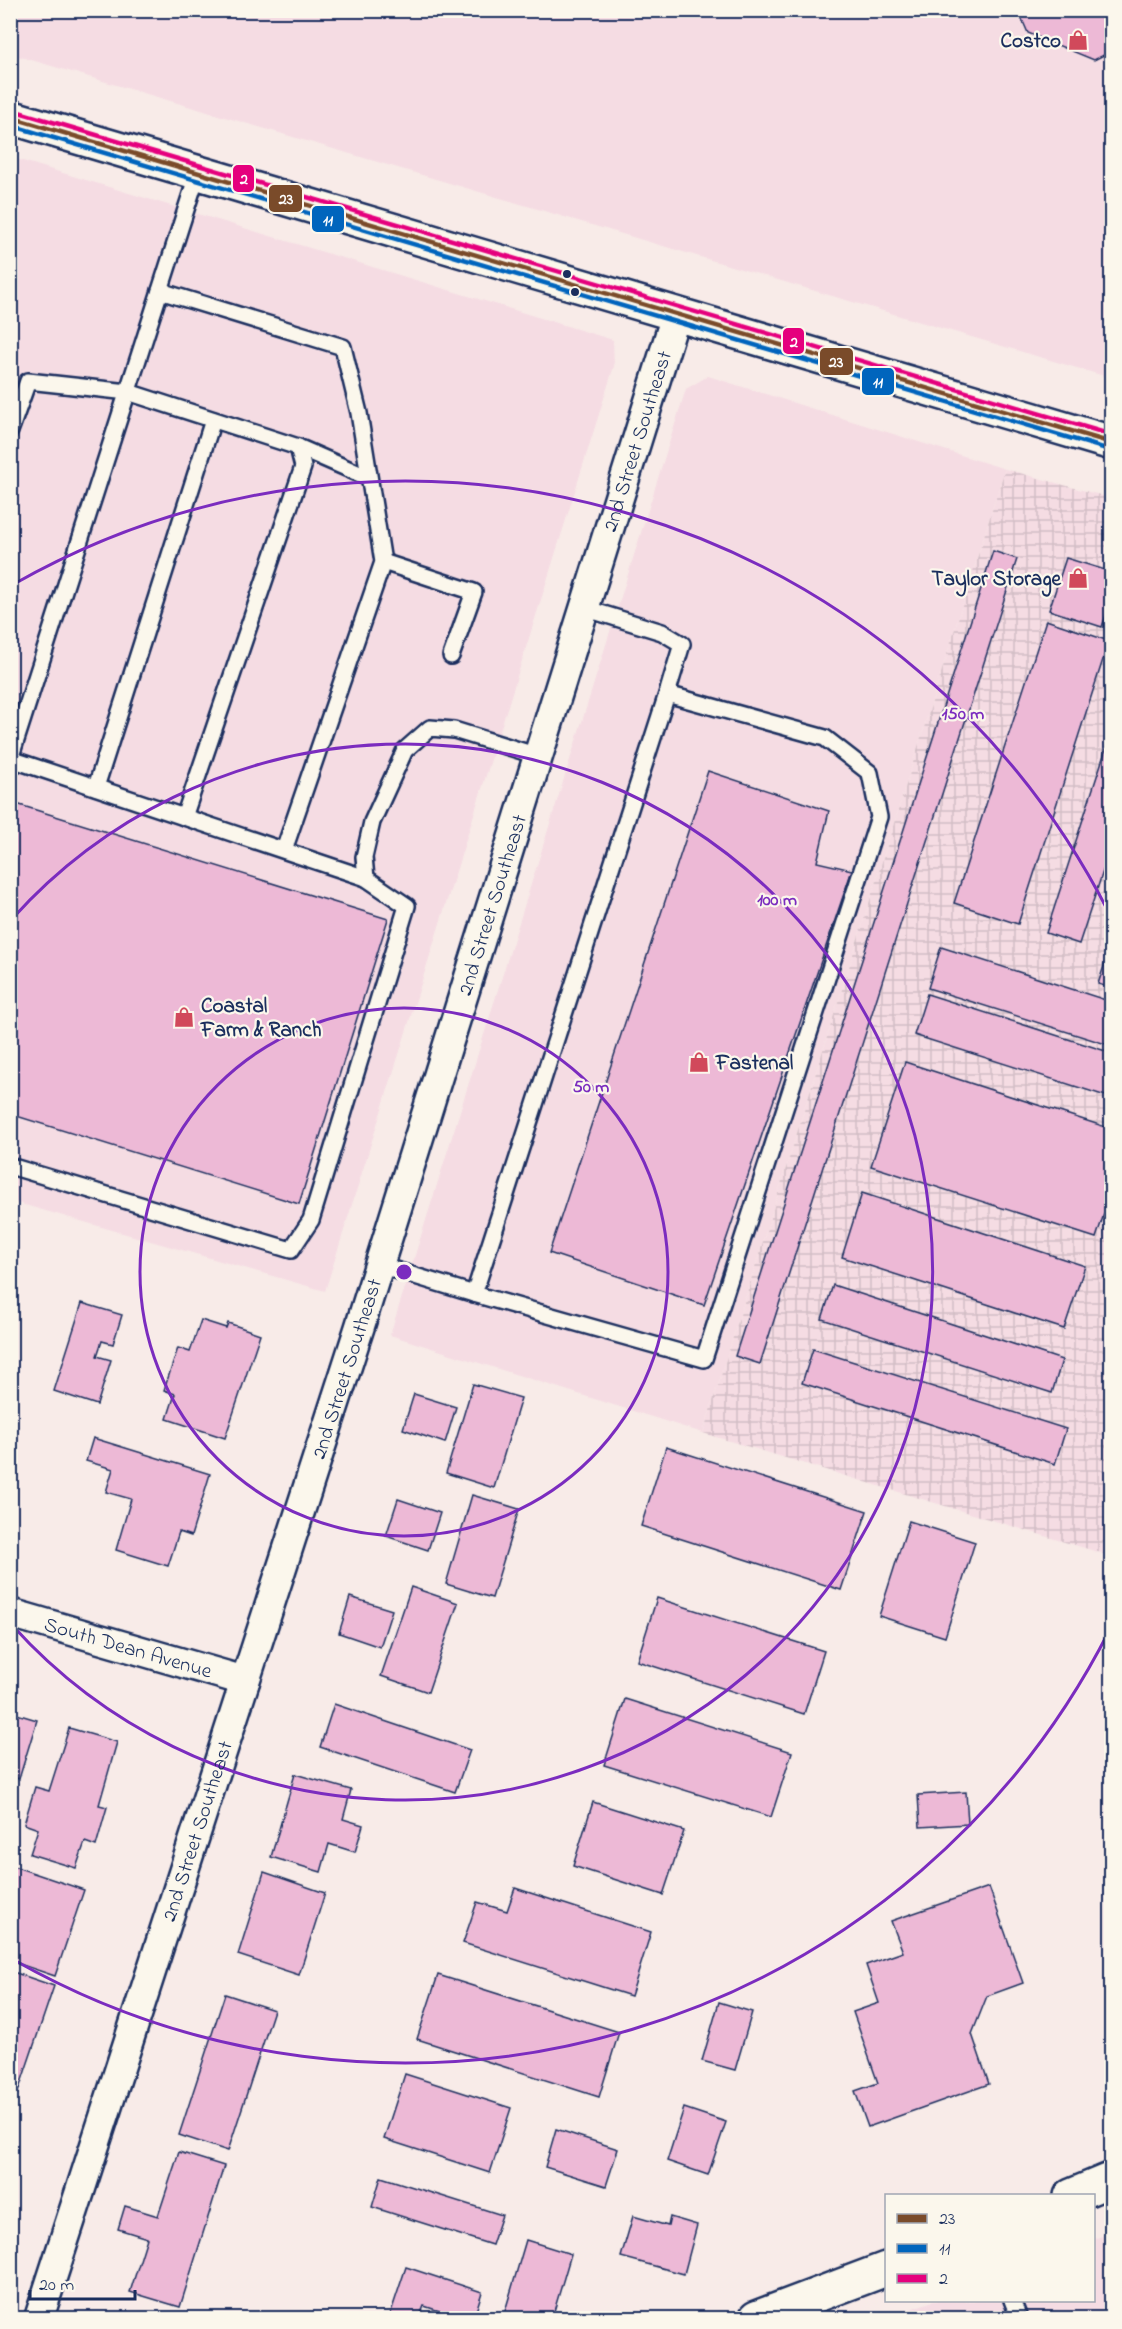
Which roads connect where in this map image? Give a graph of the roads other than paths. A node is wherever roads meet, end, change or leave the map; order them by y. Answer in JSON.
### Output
{"nodes":[{"id":1,"x":10,"y":117,"type":"edge"},
{"id":2,"x":198,"y":172,"type":"junction"},
{"id":3,"x":160,"y":291,"type":"junction"},
{"id":4,"x":676,"y":315,"type":"junction"},
{"id":5,"x":128,"y":392,"type":"junction"},
{"id":6,"x":213,"y":420,"type":"junction"},
{"id":7,"x":10,"y":431,"type":"edge"},
{"id":8,"x":1112,"y":443,"type":"edge"},
{"id":9,"x":298,"y":447,"type":"junction"},
{"id":10,"x":369,"y":478,"type":"junction"},
{"id":11,"x":383,"y":562,"type":"junction"},
{"id":12,"x":584,"y":608,"type":"junction"},
{"id":13,"x":451,"y":656,"type":"dead end"},
{"id":14,"x":667,"y":694,"type":"junction"},
{"id":15,"x":538,"y":756,"type":"junction"},
{"id":16,"x":11,"y":759,"type":"edge"},
{"id":17,"x":96,"y":788,"type":"junction"},
{"id":18,"x":184,"y":817,"type":"junction"},
{"id":19,"x":284,"y":850,"type":"junction"},
{"id":20,"x":366,"y":878,"type":"junction"},
{"id":21,"x":10,"y":1166,"type":"edge"},
{"id":22,"x":379,"y":1265,"type":"junction"},
{"id":23,"x":474,"y":1294,"type":"junction"},
{"id":24,"x":10,"y":1613,"type":"edge"},
{"id":25,"x":245,"y":1681,"type":"junction"},
{"id":26,"x":1112,"y":2180,"type":"edge"},
{"id":27,"x":1076,"y":2194,"type":"edge"},
{"id":28,"x":885,"y":2268,"type":"edge"},
{"id":29,"x":1012,"y":2302,"type":"edge"},
{"id":30,"x":39,"y":2319,"type":"edge"},
{"id":31,"x":756,"y":2319,"type":"edge"},
{"id":32,"x":1019,"y":2319,"type":"edge"}],
"edges":[{"from":1,"to":2,"type":"street"},
{"from":2,"to":3,"type":"lane"},
{"from":2,"to":4,"type":"street"},
{"from":3,"to":5,"type":"lane"},
{"from":3,"to":10,"type":"lane"},
{"from":4,"to":8,"type":"street"},
{"from":4,"to":12,"type":"street","name":"2nd Street Southeast"},
{"from":5,"to":6,"type":"lane"},
{"from":5,"to":7,"type":"lane"},
{"from":5,"to":16,"type":"lane"},
{"from":6,"to":9,"type":"lane"},
{"from":6,"to":17,"type":"lane"},
{"from":9,"to":10,"type":"lane"},
{"from":9,"to":18,"type":"lane"},
{"from":10,"to":11,"type":"lane"},
{"from":11,"to":13,"type":"lane"},
{"from":11,"to":19,"type":"lane"},
{"from":12,"to":14,"type":"lane"},
{"from":12,"to":15,"type":"street","name":"2nd Street Southeast"},
{"from":14,"to":23,"type":"lane"},
{"from":14,"to":23,"type":"lane"},
{"from":15,"to":20,"type":"lane"},
{"from":15,"to":22,"type":"street","name":"2nd Street Southeast"},
{"from":16,"to":17,"type":"lane"},
{"from":17,"to":18,"type":"lane"},
{"from":18,"to":19,"type":"lane"},
{"from":19,"to":20,"type":"lane"},
{"from":20,"to":21,"type":"lane"},
{"from":22,"to":23,"type":"lane"},
{"from":22,"to":25,"type":"street","name":"2nd Street Southeast"},
{"from":24,"to":25,"type":"street","name":"South Dean Avenue"},
{"from":25,"to":30,"type":"street","name":"2nd Street Southeast"},
{"from":26,"to":27,"type":"street"},
{"from":28,"to":31,"type":"street"},
{"from":29,"to":32,"type":"lane"}]}
